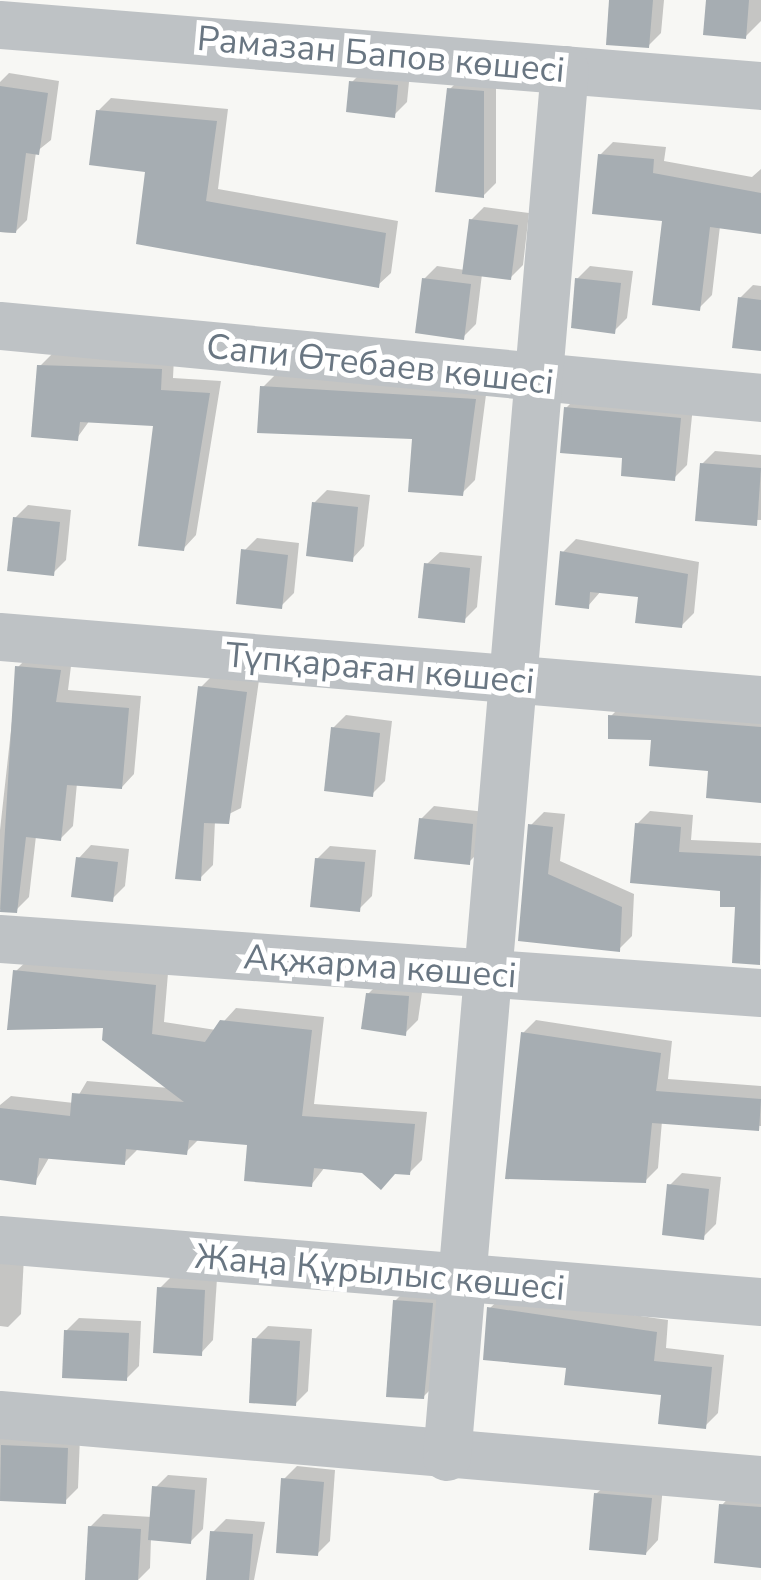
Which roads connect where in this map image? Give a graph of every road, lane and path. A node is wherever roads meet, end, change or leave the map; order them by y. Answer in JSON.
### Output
{"nodes":[{"id":1,"x":0,"y":25,"type":"edge"},
{"id":2,"x":564,"y":70,"type":"junction"},
{"id":3,"x":761,"y":86,"type":"edge"},
{"id":4,"x":0,"y":326,"type":"edge"},
{"id":5,"x":534,"y":384,"type":"junction"},
{"id":6,"x":761,"y":398,"type":"edge"},
{"id":7,"x":0,"y":637,"type":"edge"},
{"id":8,"x":506,"y":682,"type":"junction"},
{"id":9,"x":761,"y":700,"type":"edge"},
{"id":10,"x":0,"y":939,"type":"edge"},
{"id":11,"x":483,"y":975,"type":"junction"},
{"id":12,"x":761,"y":992,"type":"edge"},
{"id":13,"x":0,"y":1240,"type":"edge"},
{"id":14,"x":457,"y":1279,"type":"junction"},
{"id":15,"x":761,"y":1302,"type":"edge"},
{"id":16,"x":0,"y":1415,"type":"edge"},
{"id":17,"x":447,"y":1457,"type":"junction"},
{"id":18,"x":761,"y":1480,"type":"edge"}],
"edges":[{"from":1,"to":2,"type":"street","name":"Рамазан Бапов көшесі"},
{"from":2,"to":3,"type":"street","name":"Рамазан Бапов көшесі"},
{"from":2,"to":5,"type":"street"},
{"from":4,"to":5,"type":"street","name":"Сапи Өтебаев көшесі"},
{"from":5,"to":6,"type":"street","name":"Сапи Өтебаев көшесі"},
{"from":5,"to":8,"type":"street"},
{"from":7,"to":8,"type":"street","name":"Түпқараған көшесі"},
{"from":8,"to":9,"type":"street","name":"Түпқараған көшесі"},
{"from":8,"to":11,"type":"street"},
{"from":10,"to":11,"type":"street","name":"Ақжарма көшесі"},
{"from":11,"to":12,"type":"street","name":"Ақжарма көшесі"},
{"from":11,"to":14,"type":"street"},
{"from":13,"to":14,"type":"street","name":"Жаңа Құрылыс көшесі"},
{"from":14,"to":15,"type":"street","name":"Жаңа Құрылыс көшесі"},
{"from":14,"to":17,"type":"street"},
{"from":16,"to":17,"type":"street"},
{"from":17,"to":18,"type":"street"}]}
